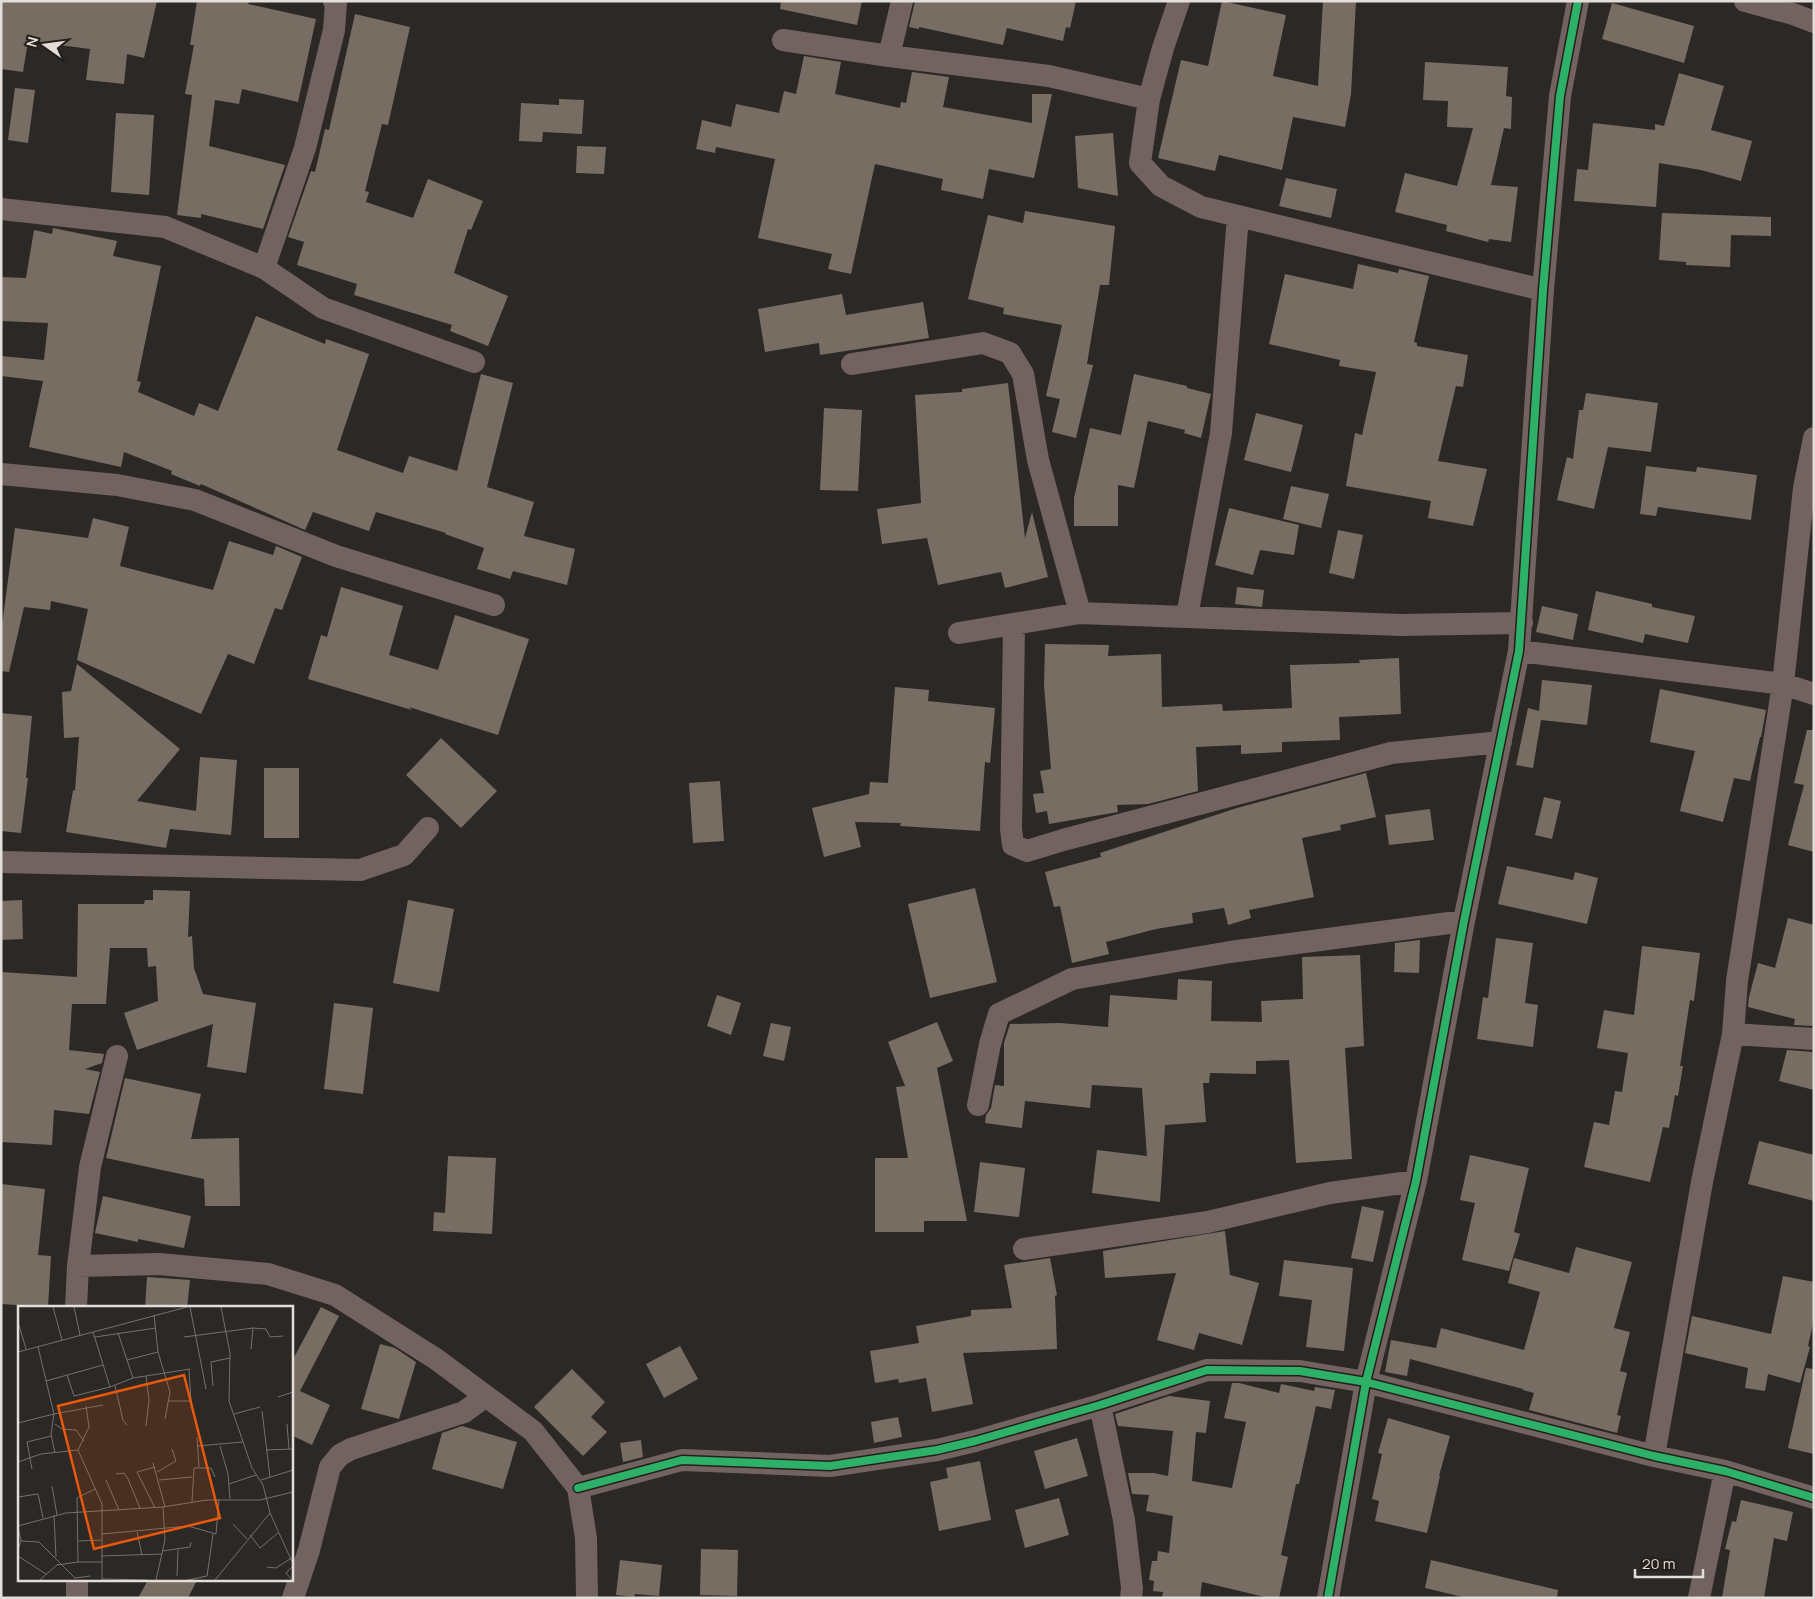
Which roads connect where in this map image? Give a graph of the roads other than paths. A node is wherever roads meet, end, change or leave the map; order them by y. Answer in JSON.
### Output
{"nodes":[{"id":1,"x":334,"y":1,"type":"edge"},
{"id":2,"x":902,"y":1,"type":"edge"},
{"id":3,"x":1179,"y":1,"type":"edge"},
{"id":4,"x":1578,"y":1,"type":"edge"},
{"id":5,"x":1745,"y":1,"type":"edge"},
{"id":6,"x":1814,"y":22,"type":"edge"},
{"id":7,"x":783,"y":40,"type":"dead end"},
{"id":8,"x":889,"y":56,"type":"junction"},
{"id":9,"x":1149,"y":99,"type":"junction"},
{"id":10,"x":1,"y":209,"type":"edge"},
{"id":11,"x":1238,"y":216,"type":"junction"},
{"id":12,"x":264,"y":268,"type":"junction"},
{"id":13,"x":1542,"y":290,"type":"junction"},
{"id":14,"x":474,"y":362,"type":"dead end"},
{"id":15,"x":852,"y":364,"type":"dead end"},
{"id":16,"x":1814,"y":438,"type":"edge"},
{"id":17,"x":1,"y":474,"type":"edge"},
{"id":18,"x":494,"y":604,"type":"dead end"},
{"id":19,"x":1080,"y":613,"type":"junction"},
{"id":20,"x":1187,"y":616,"type":"junction"},
{"id":21,"x":1522,"y":623,"type":"junction"},
{"id":22,"x":1014,"y":624,"type":"junction"},
{"id":23,"x":959,"y":633,"type":"dead end"},
{"id":24,"x":1519,"y":651,"type":"junction"},
{"id":25,"x":1783,"y":684,"type":"junction"},
{"id":26,"x":1814,"y":694,"type":"edge"},
{"id":27,"x":1501,"y":742,"type":"junction"},
{"id":28,"x":428,"y":828,"type":"dead end"},
{"id":29,"x":1,"y":862,"type":"edge"},
{"id":30,"x":1464,"y":922,"type":"junction"},
{"id":31,"x":1733,"y":1034,"type":"junction"},
{"id":32,"x":1814,"y":1039,"type":"edge"},
{"id":33,"x":117,"y":1056,"type":"dead end"},
{"id":34,"x":978,"y":1105,"type":"dead end"},
{"id":35,"x":1416,"y":1181,"type":"junction"},
{"id":36,"x":1024,"y":1248,"type":"dead end"},
{"id":37,"x":78,"y":1266,"type":"junction"},
{"id":38,"x":76,"y":1306,"type":"edge"},
{"id":39,"x":1366,"y":1382,"type":"junction"},
{"id":40,"x":486,"y":1396,"type":"junction"},
{"id":41,"x":1100,"y":1405,"type":"junction"},
{"id":42,"x":1654,"y":1456,"type":"junction"},
{"id":43,"x":1725,"y":1471,"type":"junction"},
{"id":44,"x":578,"y":1488,"type":"junction"},
{"id":45,"x":1814,"y":1498,"type":"edge"},
{"id":46,"x":77,"y":1582,"type":"edge"},
{"id":47,"x":77,"y":1598,"type":"edge"},
{"id":48,"x":292,"y":1598,"type":"edge"},
{"id":49,"x":587,"y":1598,"type":"edge"},
{"id":50,"x":1131,"y":1598,"type":"edge"},
{"id":51,"x":1328,"y":1598,"type":"edge"},
{"id":52,"x":1700,"y":1598,"type":"edge"}],
"edges":[{"from":1,"to":12,"type":"street"},
{"from":2,"to":8,"type":"street"},
{"from":3,"to":9,"type":"street"},
{"from":4,"to":13,"type":"street"},
{"from":5,"to":6,"type":"street"},
{"from":7,"to":8,"type":"street"},
{"from":8,"to":9,"type":"street"},
{"from":9,"to":11,"type":"street"},
{"from":10,"to":12,"type":"street"},
{"from":11,"to":13,"type":"street"},
{"from":11,"to":20,"type":"street"},
{"from":12,"to":14,"type":"street"},
{"from":13,"to":21,"type":"street"},
{"from":15,"to":19,"type":"street"},
{"from":16,"to":25,"type":"street"},
{"from":17,"to":18,"type":"street"},
{"from":19,"to":20,"type":"street"},
{"from":19,"to":22,"type":"street"},
{"from":20,"to":21,"type":"street"},
{"from":21,"to":24,"type":"street"},
{"from":22,"to":23,"type":"street"},
{"from":22,"to":27,"type":"street"},
{"from":24,"to":25,"type":"street"},
{"from":24,"to":27,"type":"street"},
{"from":25,"to":26,"type":"street"},
{"from":25,"to":31,"type":"street"},
{"from":27,"to":30,"type":"street"},
{"from":28,"to":29,"type":"street"},
{"from":30,"to":34,"type":"street"},
{"from":30,"to":35,"type":"street"},
{"from":31,"to":32,"type":"street"},
{"from":31,"to":42,"type":"street"},
{"from":33,"to":37,"type":"street"},
{"from":35,"to":36,"type":"street"},
{"from":35,"to":39,"type":"street"},
{"from":37,"to":38,"type":"street"},
{"from":37,"to":40,"type":"street"},
{"from":39,"to":41,"type":"street"},
{"from":39,"to":42,"type":"street"},
{"from":39,"to":51,"type":"street"},
{"from":40,"to":44,"type":"street"},
{"from":40,"to":48,"type":"street"},
{"from":41,"to":44,"type":"street"},
{"from":41,"to":50,"type":"street"},
{"from":42,"to":43,"type":"street"},
{"from":43,"to":45,"type":"street"},
{"from":43,"to":52,"type":"street"},
{"from":44,"to":49,"type":"street"},
{"from":46,"to":47,"type":"street"}]}
